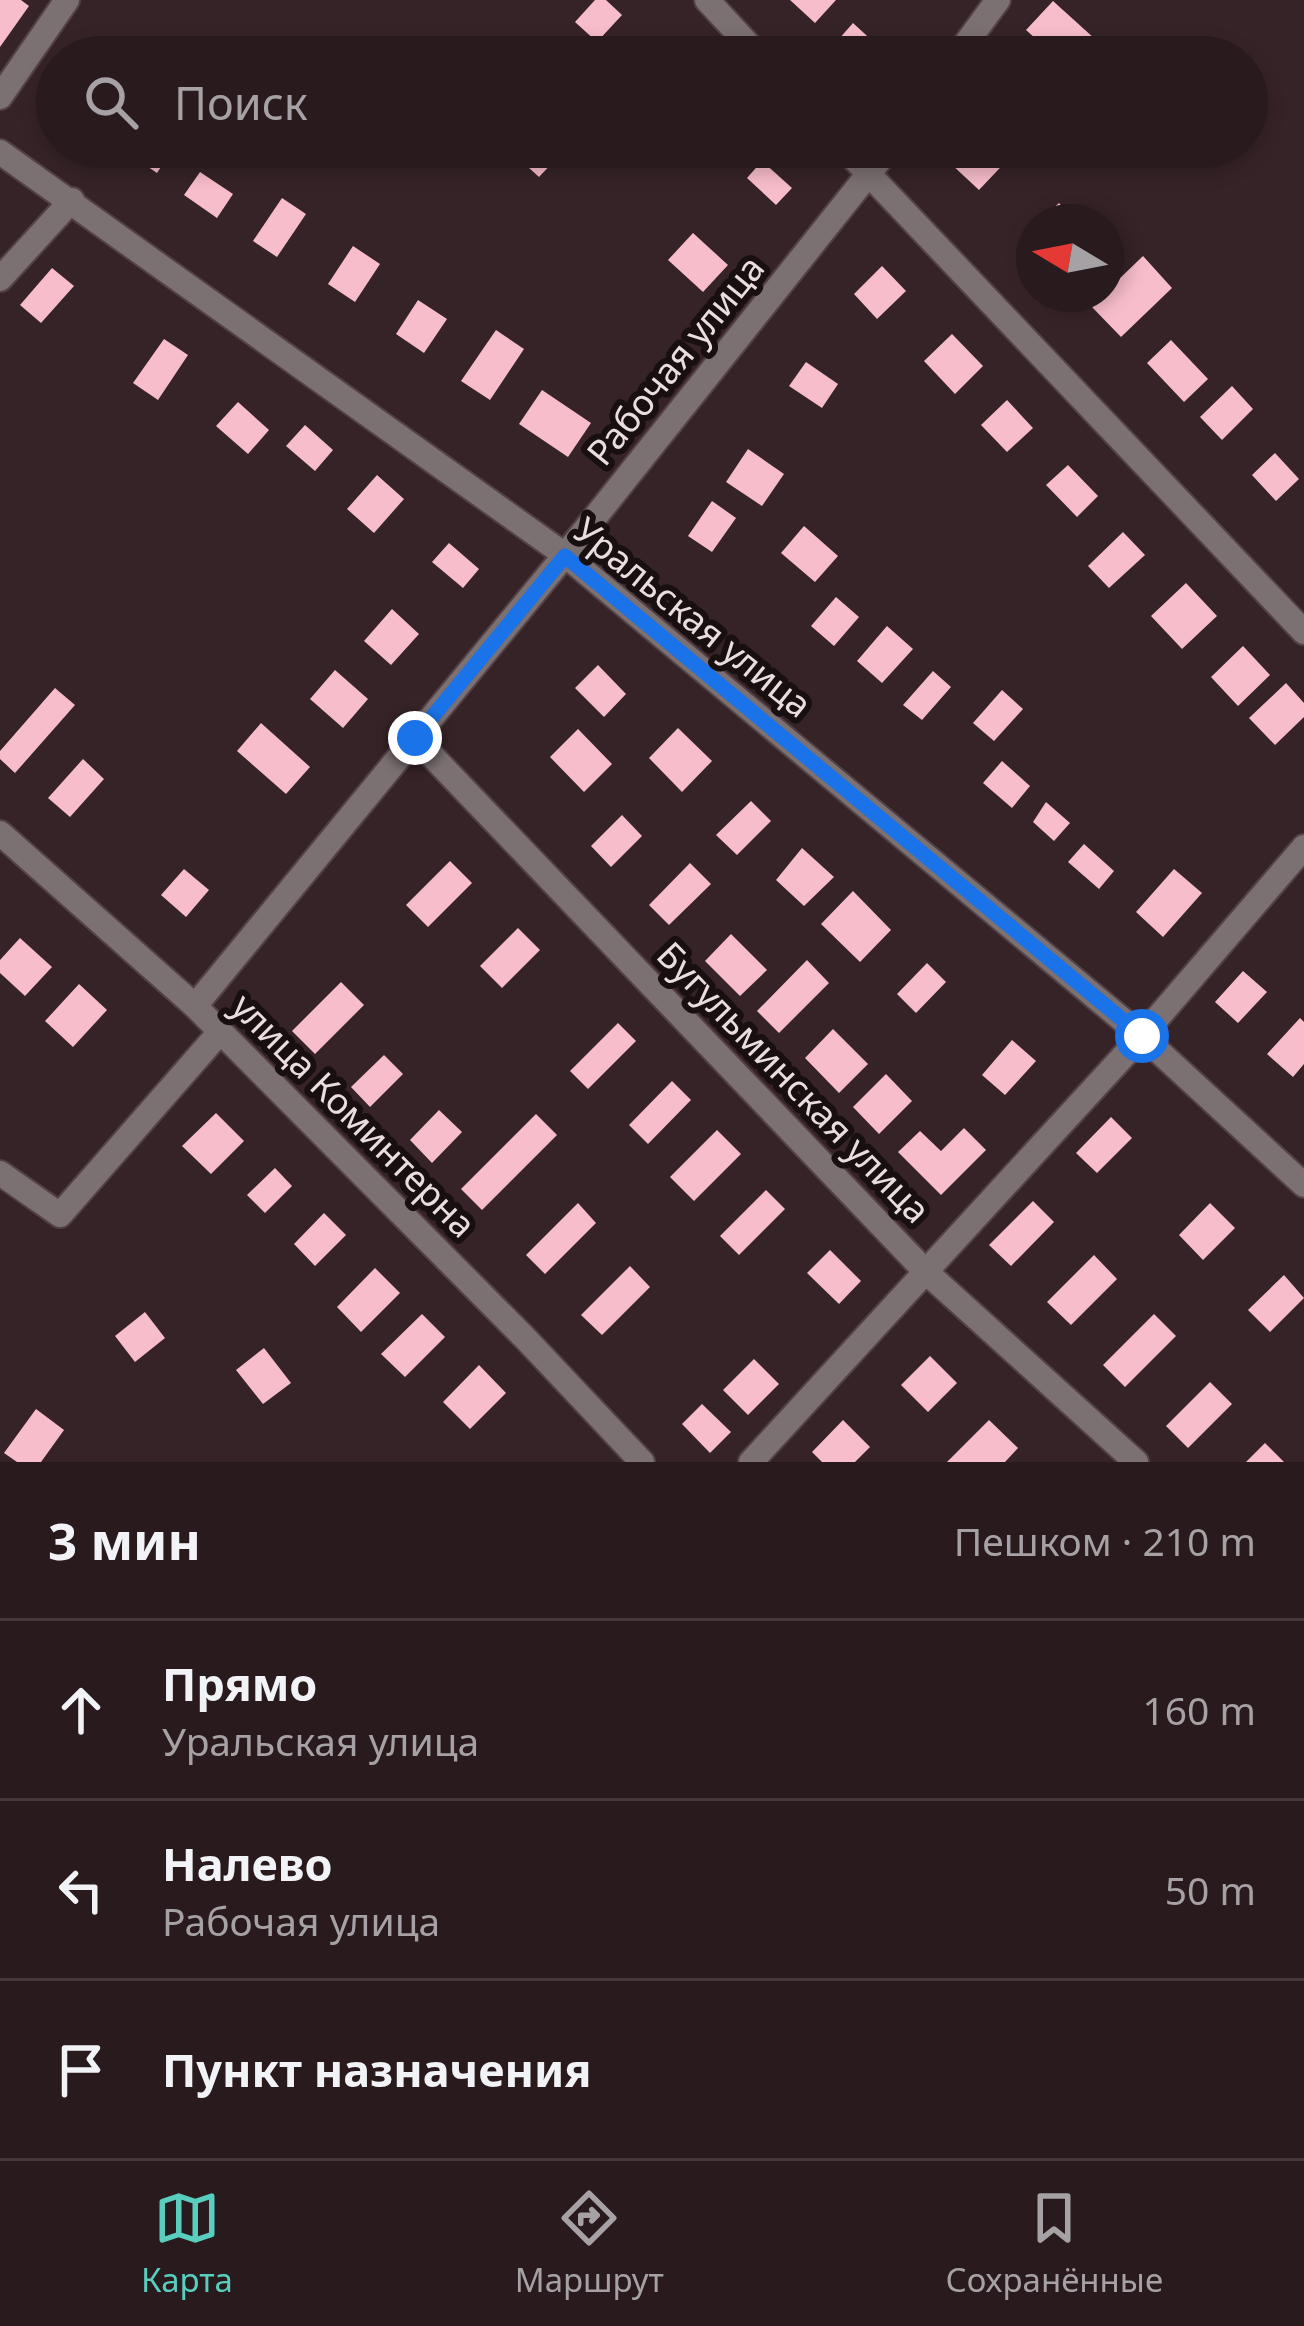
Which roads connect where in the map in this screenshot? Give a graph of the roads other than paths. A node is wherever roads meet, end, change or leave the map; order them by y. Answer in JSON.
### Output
{"nodes":[{"id":1,"x":67,"y":0,"type":"edge"},
{"id":2,"x":707,"y":0,"type":"edge"},
{"id":3,"x":998,"y":0,"type":"edge"},
{"id":4,"x":42,"y":36,"type":"edge"},
{"id":5,"x":740,"y":36,"type":"edge"},
{"id":6,"x":971,"y":36,"type":"edge"},
{"id":7,"x":36,"y":45,"type":"edge"},
{"id":8,"x":0,"y":97,"type":"edge"},
{"id":9,"x":0,"y":152,"type":"edge"},
{"id":10,"x":862,"y":168,"type":"edge"},
{"id":11,"x":874,"y":168,"type":"edge"},
{"id":12,"x":869,"y":175,"type":"junction"},
{"id":13,"x":72,"y":200,"type":"junction"},
{"id":14,"x":0,"y":279,"type":"edge"},
{"id":15,"x":565,"y":556,"type":"junction"},
{"id":16,"x":1304,"y":632,"type":"edge"},
{"id":17,"x":415,"y":738,"type":"junction"},
{"id":18,"x":0,"y":833,"type":"edge"},
{"id":19,"x":1304,"y":847,"type":"edge"},
{"id":20,"x":195,"y":1006,"type":"junction"},
{"id":21,"x":220,"y":1032,"type":"junction"},
{"id":22,"x":1142,"y":1036,"type":"junction"},
{"id":23,"x":0,"y":1173,"type":"edge"},
{"id":24,"x":1304,"y":1185,"type":"edge"},
{"id":25,"x":925,"y":1271,"type":"junction"},
{"id":26,"x":642,"y":1462,"type":"edge"},
{"id":27,"x":751,"y":1462,"type":"edge"},
{"id":28,"x":1136,"y":1462,"type":"edge"}],
"edges":[{"from":1,"to":4,"type":"street"},
{"from":2,"to":5,"type":"street"},
{"from":3,"to":6,"type":"street"},
{"from":7,"to":8,"type":"street"},
{"from":9,"to":13,"type":"street","name":"Уральская улица"},
{"from":10,"to":12,"type":"street"},
{"from":11,"to":12,"type":"street","name":"Рабочая улица"},
{"from":12,"to":15,"type":"street","name":"Рабочая улица"},
{"from":12,"to":16,"type":"street"},
{"from":13,"to":14,"type":"street"},
{"from":13,"to":15,"type":"street","name":"Уральская улица"},
{"from":15,"to":17,"type":"street","name":"Рабочая улица"},
{"from":15,"to":22,"type":"street","name":"Уральская улица"},
{"from":17,"to":20,"type":"street","name":"Рабочая улица"},
{"from":17,"to":25,"type":"street","name":"Бугульминская улица"},
{"from":18,"to":20,"type":"street","name":"улица Коминтерна"},
{"from":19,"to":22,"type":"street"},
{"from":20,"to":21,"type":"street","name":"улица Коминтерна"},
{"from":21,"to":23,"type":"street"},
{"from":21,"to":26,"type":"street","name":"улица Коминтерна"},
{"from":22,"to":24,"type":"street","name":"Уральская улица"},
{"from":22,"to":25,"type":"street"},
{"from":25,"to":27,"type":"street"},
{"from":25,"to":28,"type":"street","name":"Бугульминская улица"}]}
